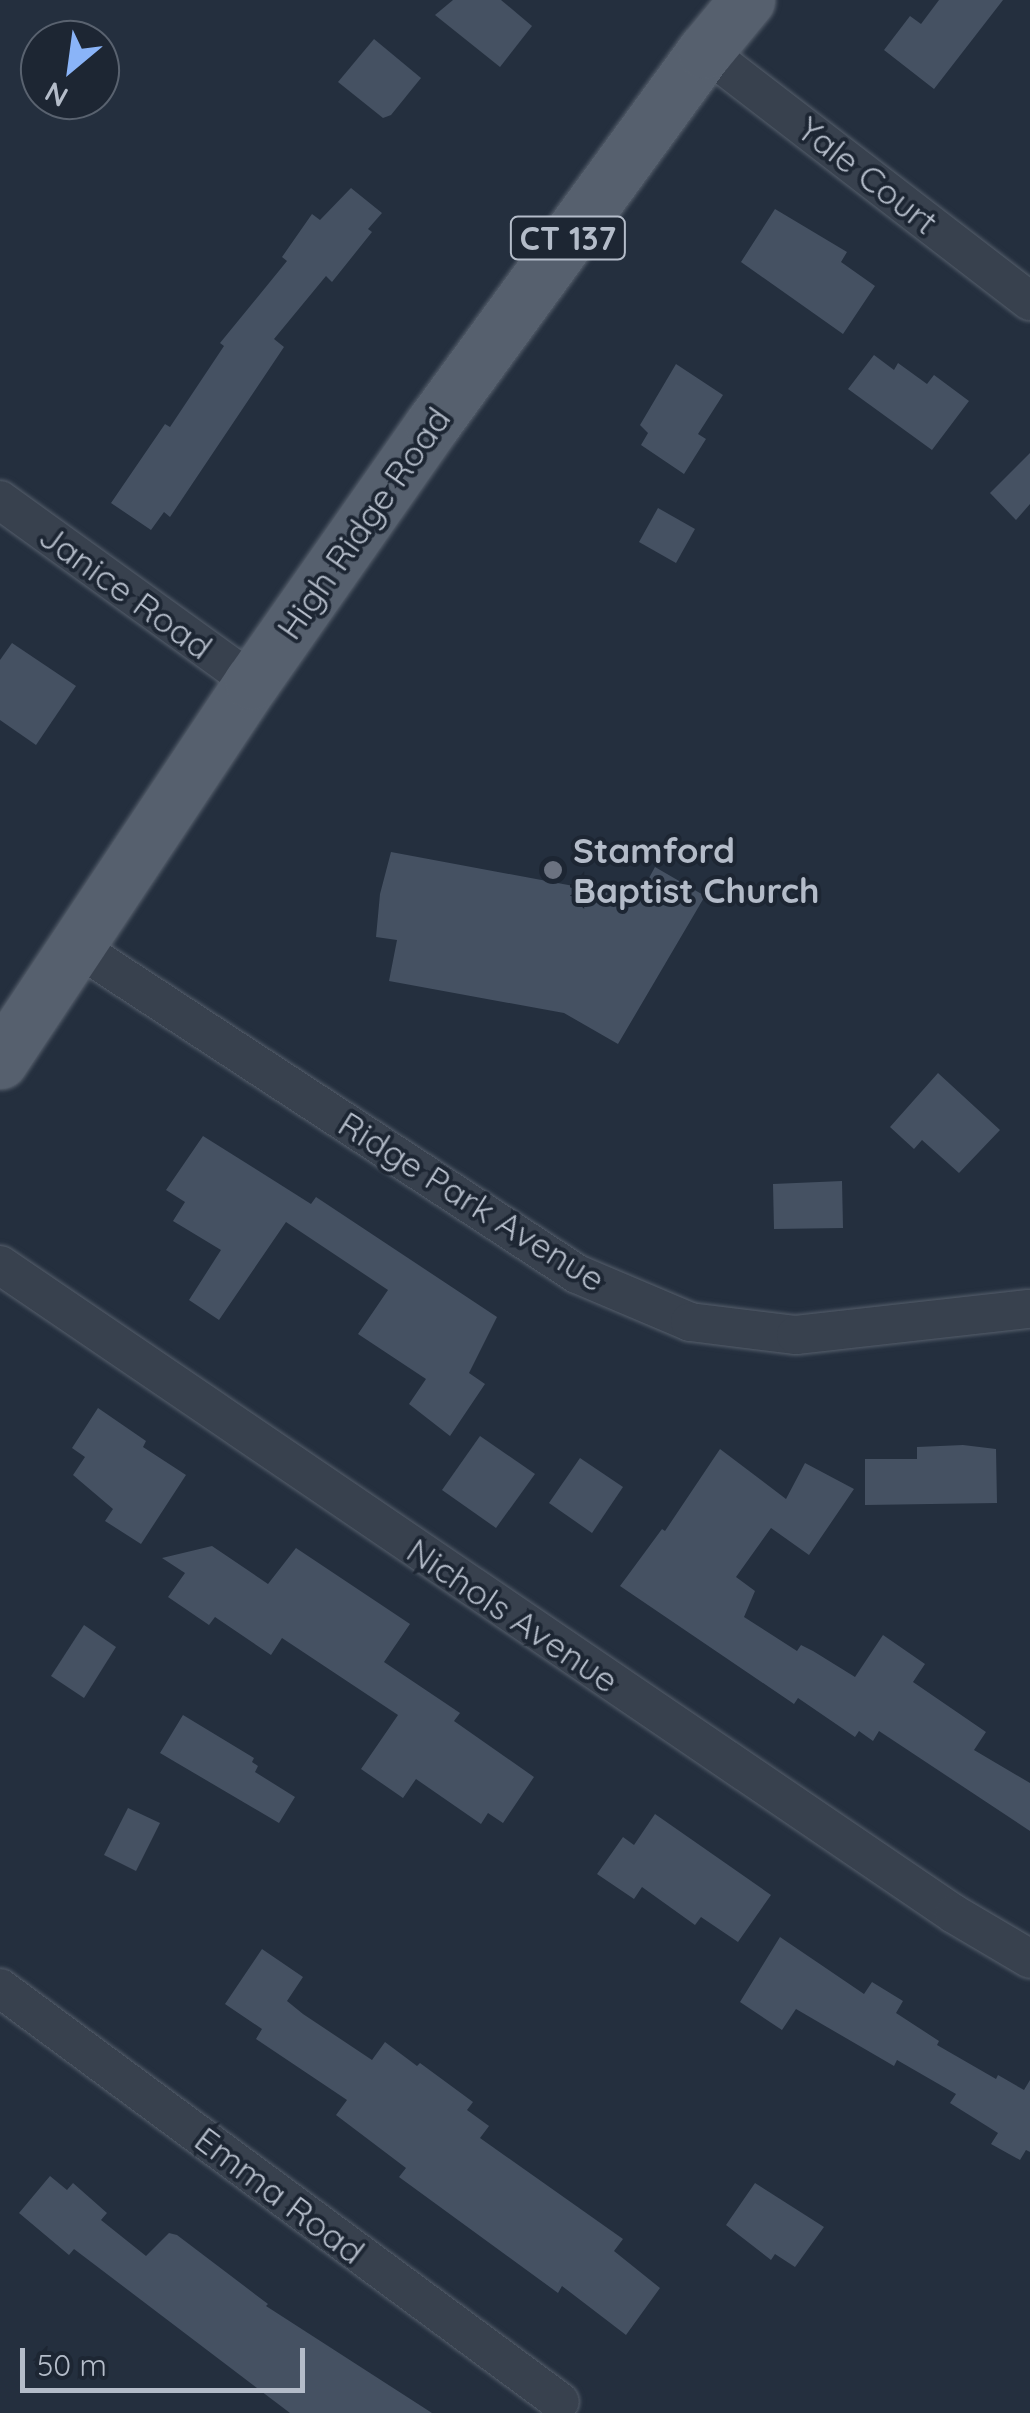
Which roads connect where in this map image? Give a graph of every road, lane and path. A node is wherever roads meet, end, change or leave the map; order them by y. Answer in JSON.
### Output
{"nodes":[{"id":1,"x":747,"y":0,"type":"edge"},
{"id":2,"x":704,"y":51,"type":"junction"},
{"id":3,"x":1030,"y":300,"type":"edge"},
{"id":4,"x":0,"y":500,"type":"edge"},
{"id":5,"x":252,"y":682,"type":"junction"},
{"id":6,"x":74,"y":945,"type":"junction"},
{"id":7,"x":0,"y":1061,"type":"edge"},
{"id":8,"x":0,"y":1264,"type":"edge"},
{"id":9,"x":1030,"y":1309,"type":"edge"},
{"id":10,"x":1030,"y":1959,"type":"edge"},
{"id":11,"x":0,"y":1988,"type":"edge"},
{"id":12,"x":560,"y":2402,"type":"dead end"}],
"edges":[{"from":1,"to":2,"type":"main road","name":"High Ridge Road","number":"CT 137"},
{"from":2,"to":3,"type":"street","name":"Yale Court"},
{"from":2,"to":5,"type":"main road","name":"High Ridge Road","number":"CT 137"},
{"from":4,"to":5,"type":"street","name":"Janice Road"},
{"from":5,"to":6,"type":"main road","name":"High Ridge Road","number":"CT 137"},
{"from":6,"to":7,"type":"main road","name":"High Ridge Road","number":"CT 137"},
{"from":6,"to":9,"type":"street","name":"Ridge Park Avenue"},
{"from":8,"to":10,"type":"street","name":"Nichols Avenue"},
{"from":11,"to":12,"type":"street","name":"Emma Road"}]}
